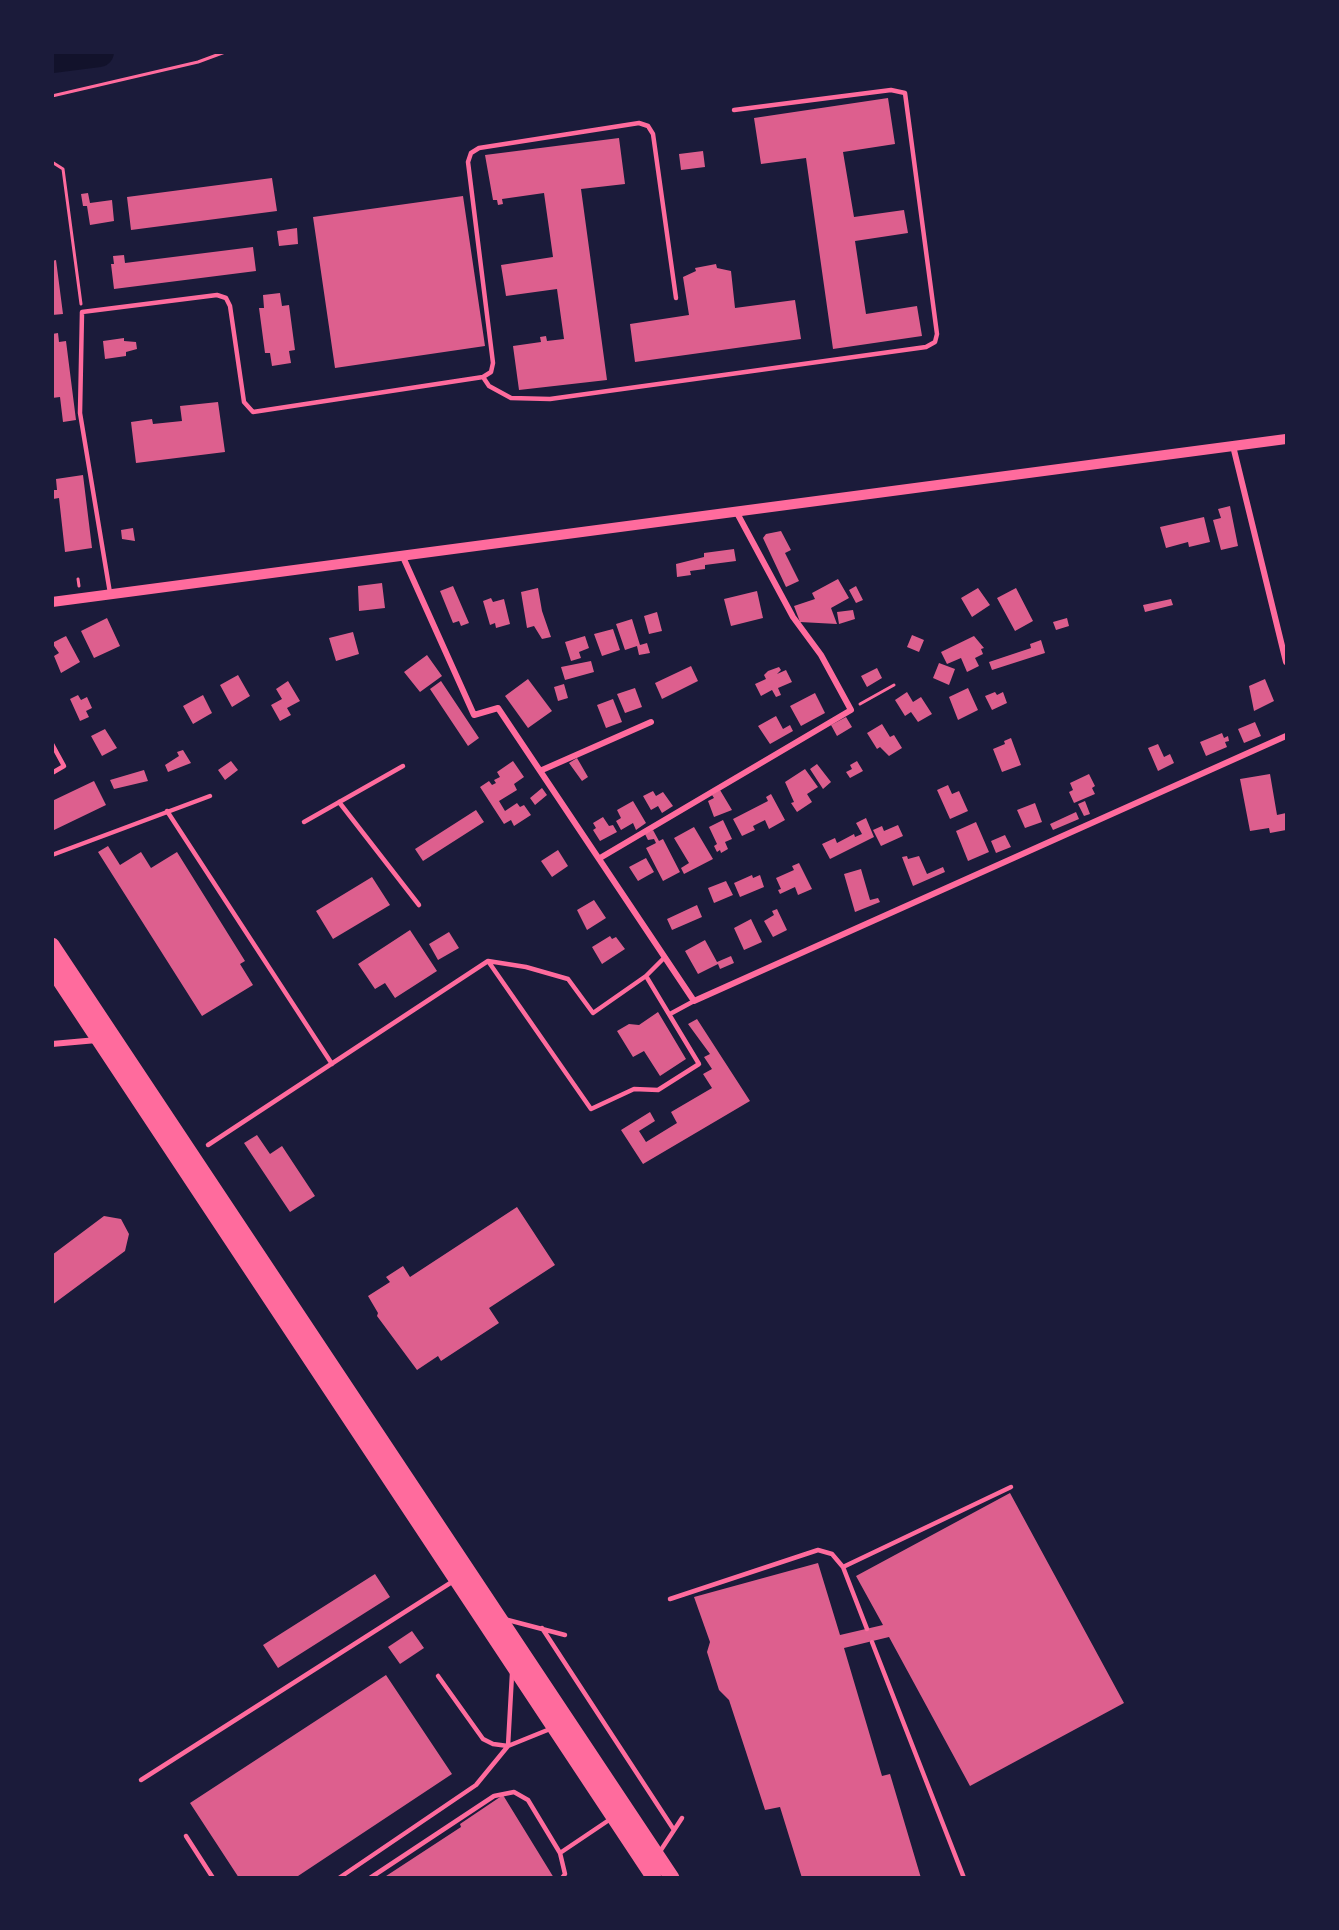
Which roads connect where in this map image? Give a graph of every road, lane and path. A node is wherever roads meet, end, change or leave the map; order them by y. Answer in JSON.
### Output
{"nodes":[{"id":1,"x":225,"y":52,"type":"edge"},
{"id":2,"x":52,"y":96,"type":"edge"},
{"id":3,"x":734,"y":110,"type":"dead end"},
{"id":4,"x":52,"y":162,"type":"edge"},
{"id":5,"x":676,"y":298,"type":"dead end"},
{"id":6,"x":82,"y":312,"type":"junction"},
{"id":7,"x":483,"y":377,"type":"junction"},
{"id":8,"x":1287,"y":439,"type":"edge"},
{"id":9,"x":1233,"y":446,"type":"junction"},
{"id":10,"x":737,"y":513,"type":"junction"},
{"id":11,"x":403,"y":557,"type":"junction"},
{"id":12,"x":111,"y":596,"type":"junction"},
{"id":13,"x":52,"y":602,"type":"edge"},
{"id":14,"x":1287,"y":662,"type":"edge"},
{"id":15,"x":894,"y":685,"type":"dead end"},
{"id":16,"x":851,"y":710,"type":"junction"},
{"id":17,"x":651,"y":722,"type":"dead end"},
{"id":18,"x":1287,"y":736,"type":"edge"},
{"id":19,"x":52,"y":744,"type":"edge"},
{"id":20,"x":404,"y":766,"type":"dead end"},
{"id":21,"x":542,"y":770,"type":"junction"},
{"id":22,"x":52,"y":773,"type":"edge"},
{"id":23,"x":210,"y":796,"type":"dead end"},
{"id":24,"x":339,"y":802,"type":"junction"},
{"id":25,"x":167,"y":811,"type":"junction"},
{"id":26,"x":304,"y":822,"type":"dead end"},
{"id":27,"x":52,"y":855,"type":"edge"},
{"id":28,"x":600,"y":858,"type":"junction"},
{"id":29,"x":419,"y":904,"type":"dead end"},
{"id":30,"x":52,"y":945,"type":"edge"},
{"id":31,"x":665,"y":957,"type":"junction"},
{"id":32,"x":488,"y":962,"type":"junction"},
{"id":33,"x":52,"y":969,"type":"edge"},
{"id":34,"x":646,"y":976,"type":"junction"},
{"id":35,"x":694,"y":1001,"type":"junction"},
{"id":36,"x":670,"y":1014,"type":"junction"},
{"id":37,"x":100,"y":1040,"type":"junction"},
{"id":38,"x":52,"y":1044,"type":"edge"},
{"id":39,"x":332,"y":1064,"type":"junction"},
{"id":40,"x":208,"y":1145,"type":"dead end"},
{"id":41,"x":1011,"y":1487,"type":"dead end"},
{"id":42,"x":843,"y":1567,"type":"junction"},
{"id":43,"x":457,"y":1578,"type":"junction"},
{"id":44,"x":670,"y":1599,"type":"dead end"},
{"id":45,"x":499,"y":1617,"type":"junction"},
{"id":46,"x":542,"y":1628,"type":"junction"},
{"id":47,"x":867,"y":1629,"type":"dead end"},
{"id":48,"x":565,"y":1635,"type":"dead end"},
{"id":49,"x":872,"y":1642,"type":"dead end"},
{"id":50,"x":513,"y":1662,"type":"junction"},
{"id":51,"x":438,"y":1676,"type":"dead end"},
{"id":52,"x":556,"y":1726,"type":"junction"},
{"id":53,"x":508,"y":1746,"type":"junction"},
{"id":54,"x":141,"y":1780,"type":"dead end"},
{"id":55,"x":615,"y":1817,"type":"junction"},
{"id":56,"x":682,"y":1818,"type":"dead end"},
{"id":57,"x":674,"y":1830,"type":"junction"},
{"id":58,"x":186,"y":1836,"type":"dead end"},
{"id":59,"x":560,"y":1853,"type":"junction"},
{"id":60,"x":657,"y":1855,"type":"junction"},
{"id":61,"x":213,"y":1878,"type":"edge"},
{"id":62,"x":339,"y":1878,"type":"edge"},
{"id":63,"x":370,"y":1878,"type":"edge"},
{"id":64,"x":562,"y":1878,"type":"edge"},
{"id":65,"x":654,"y":1878,"type":"edge"},
{"id":66,"x":672,"y":1878,"type":"edge"},
{"id":67,"x":964,"y":1878,"type":"edge"}],
"edges":[{"from":1,"to":2,"type":"path"},
{"from":3,"to":7,"type":"lane"},
{"from":4,"to":6,"type":"path"},
{"from":5,"to":7,"type":"lane"},
{"from":6,"to":7,"type":"lane"},
{"from":6,"to":12,"type":"lane"},
{"from":8,"to":9,"type":"street"},
{"from":9,"to":10,"type":"street"},
{"from":9,"to":14,"type":"street"},
{"from":10,"to":11,"type":"street"},
{"from":10,"to":16,"type":"street"},
{"from":11,"to":12,"type":"street"},
{"from":11,"to":21,"type":"street"},
{"from":12,"to":13,"type":"street"},
{"from":15,"to":16,"type":"path"},
{"from":16,"to":28,"type":"street"},
{"from":17,"to":21,"type":"street"},
{"from":18,"to":35,"type":"street"},
{"from":19,"to":22,"type":"lane"},
{"from":20,"to":24,"type":"lane"},
{"from":21,"to":28,"type":"street"},
{"from":23,"to":25,"type":"lane"},
{"from":24,"to":26,"type":"lane"},
{"from":24,"to":29,"type":"lane"},
{"from":25,"to":27,"type":"lane"},
{"from":25,"to":39,"type":"lane"},
{"from":28,"to":31,"type":"street"},
{"from":30,"to":45,"type":"main road"},
{"from":31,"to":34,"type":"lane"},
{"from":31,"to":35,"type":"street"},
{"from":32,"to":34,"type":"lane"},
{"from":32,"to":36,"type":"lane"},
{"from":32,"to":39,"type":"lane"},
{"from":33,"to":37,"type":"main road"},
{"from":34,"to":36,"type":"lane"},
{"from":35,"to":36,"type":"lane"},
{"from":37,"to":38,"type":"street"},
{"from":37,"to":43,"type":"main road"},
{"from":39,"to":40,"type":"lane"},
{"from":41,"to":42,"type":"lane"},
{"from":42,"to":44,"type":"lane"},
{"from":42,"to":47,"type":"lane"},
{"from":43,"to":50,"type":"main road"},
{"from":43,"to":54,"type":"lane"},
{"from":45,"to":46,"type":"lane"},
{"from":45,"to":60,"type":"main road"},
{"from":46,"to":48,"type":"lane"},
{"from":46,"to":57,"type":"lane"},
{"from":49,"to":67,"type":"lane"},
{"from":50,"to":52,"type":"main road"},
{"from":50,"to":53,"type":"lane"},
{"from":51,"to":53,"type":"lane"},
{"from":52,"to":53,"type":"lane"},
{"from":52,"to":55,"type":"main road"},
{"from":53,"to":62,"type":"lane"},
{"from":55,"to":59,"type":"lane"},
{"from":55,"to":65,"type":"main road"},
{"from":56,"to":57,"type":"lane"},
{"from":57,"to":60,"type":"lane"},
{"from":58,"to":61,"type":"lane"},
{"from":59,"to":63,"type":"lane"},
{"from":59,"to":64,"type":"lane"},
{"from":60,"to":66,"type":"main road"}]}
